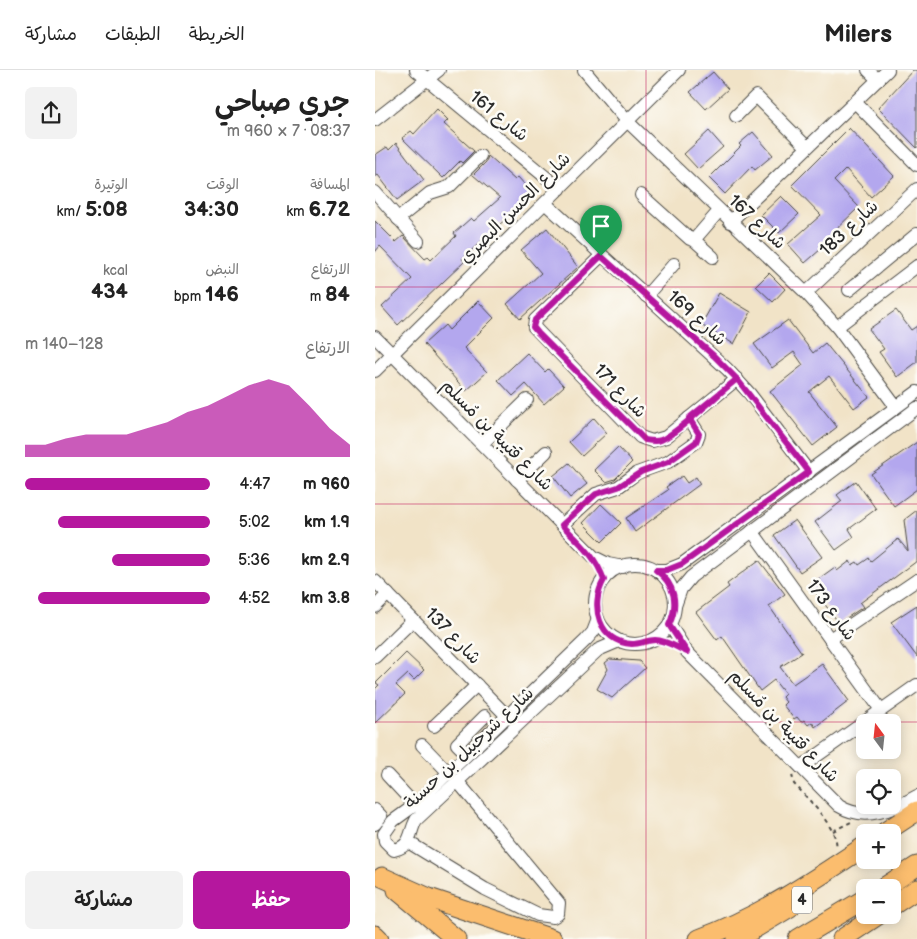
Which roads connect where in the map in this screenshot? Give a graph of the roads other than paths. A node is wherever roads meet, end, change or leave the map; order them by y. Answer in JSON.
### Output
{"nodes":[{"id":1,"x":416,"y":70,"type":"edge"},
{"id":2,"x":439,"y":70,"type":"edge"},
{"id":3,"x":583,"y":70,"type":"edge"},
{"id":4,"x":679,"y":70,"type":"edge"},
{"id":5,"x":869,"y":70,"type":"edge"},
{"id":6,"x":888,"y":70,"type":"edge"},
{"id":7,"x":426,"y":80,"type":"junction"},
{"id":8,"x":878,"y":80,"type":"junction"},
{"id":9,"x":855,"y":102,"type":"junction"},
{"id":10,"x":736,"y":116,"type":"dead end"},
{"id":11,"x":375,"y":120,"type":"edge"},
{"id":12,"x":627,"y":121,"type":"junction"},
{"id":13,"x":807,"y":147,"type":"junction"},
{"id":14,"x":480,"y":156,"type":"dead end"},
{"id":15,"x":917,"y":165,"type":"edge"},
{"id":16,"x":560,"y":189,"type":"junction"},
{"id":17,"x":917,"y":189,"type":"edge"},
{"id":18,"x":375,"y":192,"type":"edge"},
{"id":19,"x":641,"y":195,"type":"dead end"},
{"id":20,"x":546,"y":204,"type":"junction"},
{"id":21,"x":719,"y":211,"type":"junction"},
{"id":22,"x":398,"y":219,"type":"junction"},
{"id":23,"x":730,"y":222,"type":"junction"},
{"id":24,"x":917,"y":234,"type":"edge"},
{"id":25,"x":694,"y":240,"type":"junction"},
{"id":26,"x":418,"y":241,"type":"dead end"},
{"id":27,"x":601,"y":256,"type":"junction"},
{"id":28,"x":713,"y":256,"type":"dead end"},
{"id":29,"x":674,"y":264,"type":"dead end"},
{"id":30,"x":917,"y":266,"type":"edge"},
{"id":31,"x":849,"y":290,"type":"dead end"},
{"id":32,"x":806,"y":293,"type":"junction"},
{"id":33,"x":646,"y":296,"type":"junction"},
{"id":34,"x":837,"y":327,"type":"junction"},
{"id":35,"x":375,"y":337,"type":"edge"},
{"id":36,"x":392,"y":354,"type":"junction"},
{"id":37,"x":375,"y":371,"type":"edge"},
{"id":38,"x":737,"y":379,"type":"junction"},
{"id":39,"x":917,"y":392,"type":"edge"},
{"id":40,"x":527,"y":400,"type":"dead end"},
{"id":41,"x":896,"y":407,"type":"junction"},
{"id":42,"x":917,"y":408,"type":"edge"},
{"id":43,"x":689,"y":418,"type":"junction"},
{"id":44,"x":482,"y":444,"type":"junction"},
{"id":45,"x":546,"y":452,"type":"dead end"},
{"id":46,"x":809,"y":472,"type":"junction"},
{"id":47,"x":517,"y":480,"type":"junction"},
{"id":48,"x":562,"y":525,"type":"junction"},
{"id":49,"x":752,"y":531,"type":"junction"},
{"id":50,"x":594,"y":557,"type":"junction"},
{"id":51,"x":623,"y":567,"type":"junction"},
{"id":52,"x":656,"y":570,"type":"junction"},
{"id":53,"x":604,"y":580,"type":"junction"},
{"id":54,"x":917,"y":580,"type":"edge"},
{"id":55,"x":375,"y":581,"type":"edge"},
{"id":56,"x":388,"y":594,"type":"junction"},
{"id":57,"x":675,"y":606,"type":"junction"},
{"id":58,"x":375,"y":607,"type":"edge"},
{"id":59,"x":598,"y":619,"type":"junction"},
{"id":60,"x":413,"y":620,"type":"junction"},
{"id":61,"x":669,"y":625,"type":"junction"},
{"id":62,"x":830,"y":639,"type":"junction"},
{"id":63,"x":654,"y":640,"type":"junction"},
{"id":64,"x":619,"y":641,"type":"junction"},
{"id":65,"x":687,"y":652,"type":"junction"},
{"id":66,"x":375,"y":657,"type":"edge"},
{"id":67,"x":477,"y":685,"type":"junction"},
{"id":68,"x":917,"y":685,"type":"edge"},
{"id":69,"x":881,"y":710,"type":"junction"},
{"id":70,"x":485,"y":716,"type":"dead end"},
{"id":71,"x":507,"y":716,"type":"junction"},
{"id":72,"x":434,"y":726,"type":"dead end"},
{"id":73,"x":422,"y":745,"type":"dead end"},
{"id":74,"x":467,"y":754,"type":"junction"},
{"id":75,"x":801,"y":767,"type":"junction"},
{"id":76,"x":448,"y":772,"type":"junction"},
{"id":77,"x":387,"y":775,"type":"dead end"},
{"id":78,"x":458,"y":782,"type":"junction"},
{"id":79,"x":917,"y":796,"type":"edge"},
{"id":80,"x":415,"y":805,"type":"junction"},
{"id":81,"x":917,"y":811,"type":"edge"},
{"id":82,"x":379,"y":820,"type":"edge"},
{"id":83,"x":897,"y":824,"type":"edge"},
{"id":84,"x":917,"y":825,"type":"edge"},
{"id":85,"x":901,"y":836,"type":"edge"},
{"id":86,"x":408,"y":842,"type":"junction"},
{"id":87,"x":856,"y":852,"type":"edge"},
{"id":88,"x":856,"y":865,"type":"edge"},
{"id":89,"x":917,"y":866,"type":"edge"},
{"id":90,"x":378,"y":875,"type":"edge"},
{"id":91,"x":897,"y":879,"type":"edge"},
{"id":92,"x":917,"y":889,"type":"edge"},
{"id":93,"x":901,"y":900,"type":"edge"},
{"id":94,"x":856,"y":904,"type":"edge"},
{"id":95,"x":864,"y":924,"type":"edge"},
{"id":96,"x":375,"y":935,"type":"edge"},
{"id":97,"x":379,"y":939,"type":"edge"},
{"id":98,"x":456,"y":939,"type":"edge"},
{"id":99,"x":553,"y":939,"type":"edge"},
{"id":100,"x":699,"y":939,"type":"edge"},
{"id":101,"x":737,"y":939,"type":"edge"},
{"id":102,"x":798,"y":939,"type":"edge"},
{"id":103,"x":842,"y":939,"type":"edge"}],
"edges":[{"from":1,"to":7,"type":"street","name":"شارع 161"},
{"from":2,"to":7,"type":"street"},
{"from":3,"to":12,"type":"street","name":"شارع 167"},
{"from":4,"to":12,"type":"street","name":"شارع الحسن البصري"},
{"from":5,"to":8,"type":"street"},
{"from":6,"to":8,"type":"street"},
{"from":7,"to":11,"type":"street"},
{"from":7,"to":16,"type":"street","name":"شارع 161"},
{"from":8,"to":9,"type":"street"},
{"from":9,"to":13,"type":"street"},
{"from":9,"to":15,"type":"street"},
{"from":10,"to":13,"type":"street"},
{"from":12,"to":16,"type":"street","name":"شارع الحسن البصري"},
{"from":12,"to":21,"type":"street","name":"شارع 167"},
{"from":13,"to":23,"type":"street"},
{"from":14,"to":22,"type":"street"},
{"from":16,"to":20,"type":"street","name":"شارع الحسن البصري"},
{"from":17,"to":32,"type":"street","name":"شارع 183"},
{"from":18,"to":22,"type":"street"},
{"from":19,"to":25,"type":"street"},
{"from":20,"to":27,"type":"street","name":"شارع 169"},
{"from":20,"to":36,"type":"street","name":"شارع الحسن البصري"},
{"from":21,"to":23,"type":"street","name":"شارع 167"},
{"from":21,"to":25,"type":"street"},
{"from":22,"to":26,"type":"street"},
{"from":23,"to":32,"type":"street","name":"شارع 167"},
{"from":24,"to":31,"type":"street"},
{"from":25,"to":28,"type":"street"},
{"from":27,"to":33,"type":"street","name":"شارع 169"},
{"from":27,"to":43,"type":"street","name":"شارع 171"},
{"from":29,"to":33,"type":"street"},
{"from":30,"to":34,"type":"street"},
{"from":32,"to":34,"type":"street","name":"شارع 167"},
{"from":33,"to":38,"type":"street","name":"شارع 169"},
{"from":34,"to":41,"type":"street","name":"شارع 167"},
{"from":35,"to":36,"type":"street","name":"شارع قتيبة بن مُسلم"},
{"from":36,"to":37,"type":"street","name":"شارع الحسن البصري"},
{"from":36,"to":44,"type":"street","name":"شارع قتيبة بن مُسلم"},
{"from":38,"to":43,"type":"street","name":"شارع 171"},
{"from":38,"to":46,"type":"street","name":"شارع 169"},
{"from":39,"to":41,"type":"street"},
{"from":40,"to":44,"type":"street"},
{"from":41,"to":46,"type":"street"},
{"from":42,"to":49,"type":"street"},
{"from":43,"to":48,"type":"street"},
{"from":44,"to":47,"type":"street","name":"شارع قتيبة بن مُسلم"},
{"from":45,"to":47,"type":"street"},
{"from":46,"to":52,"type":"street"},
{"from":47,"to":48,"type":"street","name":"شارع قتيبة بن مُسلم"},
{"from":48,"to":50,"type":"street","name":"شارع قتيبة بن مُسلم"},
{"from":49,"to":57,"type":"street"},
{"from":49,"to":62,"type":"street","name":"شارع 173"},
{"from":50,"to":51,"type":"street","name":"شارع قتيبة بن مُسلم"},
{"from":50,"to":53,"type":"street","name":"شارع قتيبة بن مُسلم"},
{"from":51,"to":52,"type":"street"},
{"from":51,"to":53,"type":"street"},
{"from":52,"to":57,"type":"street"},
{"from":53,"to":59,"type":"street"},
{"from":54,"to":62,"type":"street"},
{"from":55,"to":56,"type":"street","name":"شارع 137"},
{"from":56,"to":58,"type":"street"},
{"from":56,"to":60,"type":"street","name":"شارع 137"},
{"from":57,"to":61,"type":"street"},
{"from":59,"to":64,"type":"street"},
{"from":59,"to":71,"type":"street","name":"شارع شرحبيل بن حسنة"},
{"from":60,"to":66,"type":"street"},
{"from":60,"to":67,"type":"street","name":"شارع 137"},
{"from":61,"to":63,"type":"street"},
{"from":61,"to":65,"type":"street","name":"شارع قتيبة بن مُسلم"},
{"from":62,"to":69,"type":"street","name":"شارع 173"},
{"from":63,"to":64,"type":"street"},
{"from":63,"to":65,"type":"street","name":"شارع قتيبة بن مُسلم"},
{"from":64,"to":78,"type":"street","name":"شارع شرحبيل بن حسنة"},
{"from":65,"to":75,"type":"street","name":"شارع قتيبة بن مُسلم"},
{"from":67,"to":71,"type":"street","name":"شارع 137"},
{"from":67,"to":72,"type":"street"},
{"from":68,"to":69,"type":"street"},
{"from":69,"to":75,"type":"street"},
{"from":70,"to":74,"type":"street"},
{"from":71,"to":74,"type":"street","name":"شارع شرحبيل بن حسنة"},
{"from":73,"to":76,"type":"street"},
{"from":74,"to":76,"type":"street","name":"شارع شرحبيل بن حسنة"},
{"from":75,"to":79,"type":"street","name":"شارع قتيبة بن مُسلم"},
{"from":76,"to":80,"type":"street","name":"شارع شرحبيل بن حسنة"},
{"from":77,"to":80,"type":"street"},
{"from":78,"to":86,"type":"street","name":"شارع شرحبيل بن حسنة"},
{"from":78,"to":86,"type":"street"},
{"from":80,"to":82,"type":"street","name":"شارع شرحبيل بن حسنة"},
{"from":81,"to":83,"type":"highway"},
{"from":82,"to":86,"type":"street","name":"شارع شرحبيل بن حسنة"},
{"from":84,"to":85,"type":"highway"},
{"from":87,"to":100,"type":"highway"},
{"from":88,"to":101,"type":"highway","number":"4"},
{"from":89,"to":91,"type":"highway"},
{"from":90,"to":98,"type":"highway"},
{"from":90,"to":99,"type":"highway"},
{"from":92,"to":93,"type":"highway"},
{"from":94,"to":102,"type":"highway","number":"4"},
{"from":95,"to":103,"type":"highway"},
{"from":96,"to":97,"type":"highway"}]}
